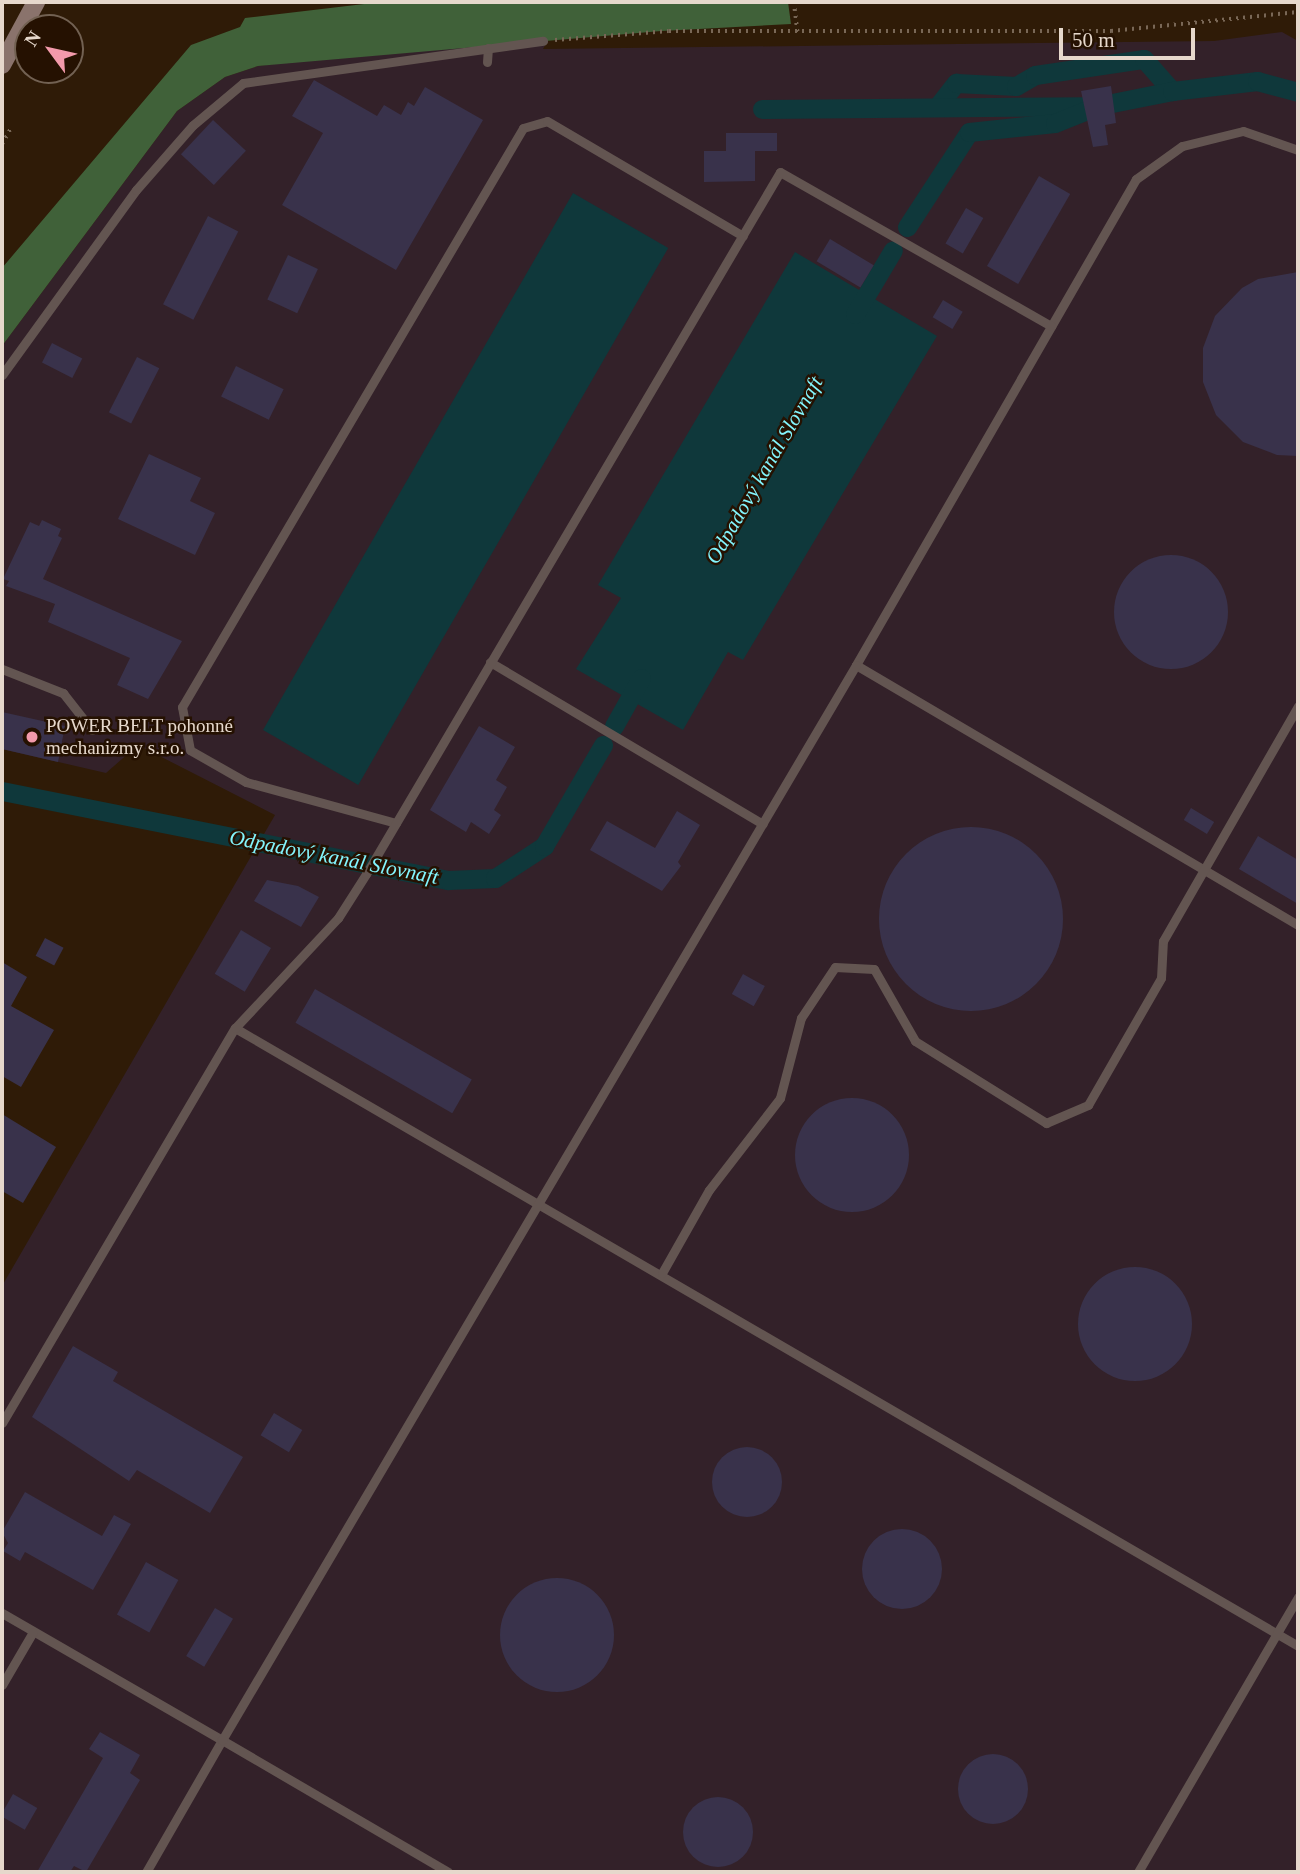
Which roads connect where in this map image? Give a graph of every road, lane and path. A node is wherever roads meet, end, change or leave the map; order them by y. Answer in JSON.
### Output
{"nodes":[{"id":1,"x":794,"y":2,"type":"edge"},
{"id":2,"x":33,"y":3,"type":"edge"},
{"id":3,"x":1298,"y":12,"type":"edge"},
{"id":4,"x":798,"y":34,"type":"junction"},
{"id":5,"x":543,"y":41,"type":"joint"},
{"id":6,"x":488,"y":48,"type":"junction"},
{"id":7,"x":3,"y":54,"type":"edge"},
{"id":8,"x":487,"y":62,"type":"dead end"},
{"id":9,"x":11,"y":128,"type":"dead end"},
{"id":10,"x":2,"y":144,"type":"edge"},
{"id":11,"x":1298,"y":150,"type":"edge"},
{"id":12,"x":743,"y":236,"type":"junction"},
{"id":13,"x":1051,"y":326,"type":"junction"},
{"id":14,"x":2,"y":374,"type":"edge"},
{"id":15,"x":490,"y":662,"type":"junction"},
{"id":16,"x":856,"y":666,"type":"junction"},
{"id":17,"x":2,"y":669,"type":"edge"},
{"id":18,"x":1298,"y":706,"type":"edge"},
{"id":19,"x":92,"y":730,"type":"dead end"},
{"id":20,"x":396,"y":823,"type":"junction"},
{"id":21,"x":763,"y":824,"type":"junction"},
{"id":22,"x":1203,"y":869,"type":"junction"},
{"id":23,"x":1298,"y":925,"type":"edge"},
{"id":24,"x":235,"y":1028,"type":"junction"},
{"id":25,"x":540,"y":1202,"type":"junction"},
{"id":26,"x":662,"y":1273,"type":"junction"},
{"id":27,"x":2,"y":1423,"type":"edge"},
{"id":28,"x":1298,"y":1597,"type":"edge"},
{"id":29,"x":2,"y":1613,"type":"edge"},
{"id":30,"x":33,"y":1632,"type":"junction"},
{"id":31,"x":1277,"y":1634,"type":"junction"},
{"id":32,"x":1298,"y":1646,"type":"edge"},
{"id":33,"x":2,"y":1685,"type":"edge"},
{"id":34,"x":222,"y":1740,"type":"junction"},
{"id":35,"x":146,"y":1872,"type":"edge"},
{"id":36,"x":448,"y":1872,"type":"edge"},
{"id":37,"x":1138,"y":1872,"type":"edge"}],
"edges":[{"from":1,"to":4,"type":"path"},
{"from":2,"to":7,"type":"main road"},
{"from":3,"to":4,"type":"path"},
{"from":4,"to":5,"type":"path"},
{"from":5,"to":6,"type":"lane"},
{"from":6,"to":8,"type":"lane"},
{"from":6,"to":14,"type":"lane"},
{"from":9,"to":10,"type":"path"},
{"from":11,"to":13,"type":"lane"},
{"from":12,"to":13,"type":"lane"},
{"from":12,"to":15,"type":"lane"},
{"from":12,"to":20,"type":"lane"},
{"from":13,"to":16,"type":"lane"},
{"from":15,"to":20,"type":"lane"},
{"from":15,"to":21,"type":"lane"},
{"from":16,"to":21,"type":"lane"},
{"from":16,"to":22,"type":"lane"},
{"from":17,"to":19,"type":"lane"},
{"from":18,"to":22,"type":"lane"},
{"from":20,"to":24,"type":"lane"},
{"from":21,"to":25,"type":"lane"},
{"from":22,"to":23,"type":"lane"},
{"from":22,"to":26,"type":"lane"},
{"from":24,"to":25,"type":"lane"},
{"from":24,"to":27,"type":"lane"},
{"from":25,"to":26,"type":"lane"},
{"from":25,"to":34,"type":"lane"},
{"from":26,"to":31,"type":"lane"},
{"from":28,"to":31,"type":"lane"},
{"from":29,"to":30,"type":"lane"},
{"from":30,"to":33,"type":"lane"},
{"from":30,"to":34,"type":"lane"},
{"from":31,"to":32,"type":"lane"},
{"from":31,"to":37,"type":"lane"},
{"from":34,"to":35,"type":"lane"},
{"from":34,"to":36,"type":"lane"}]}
